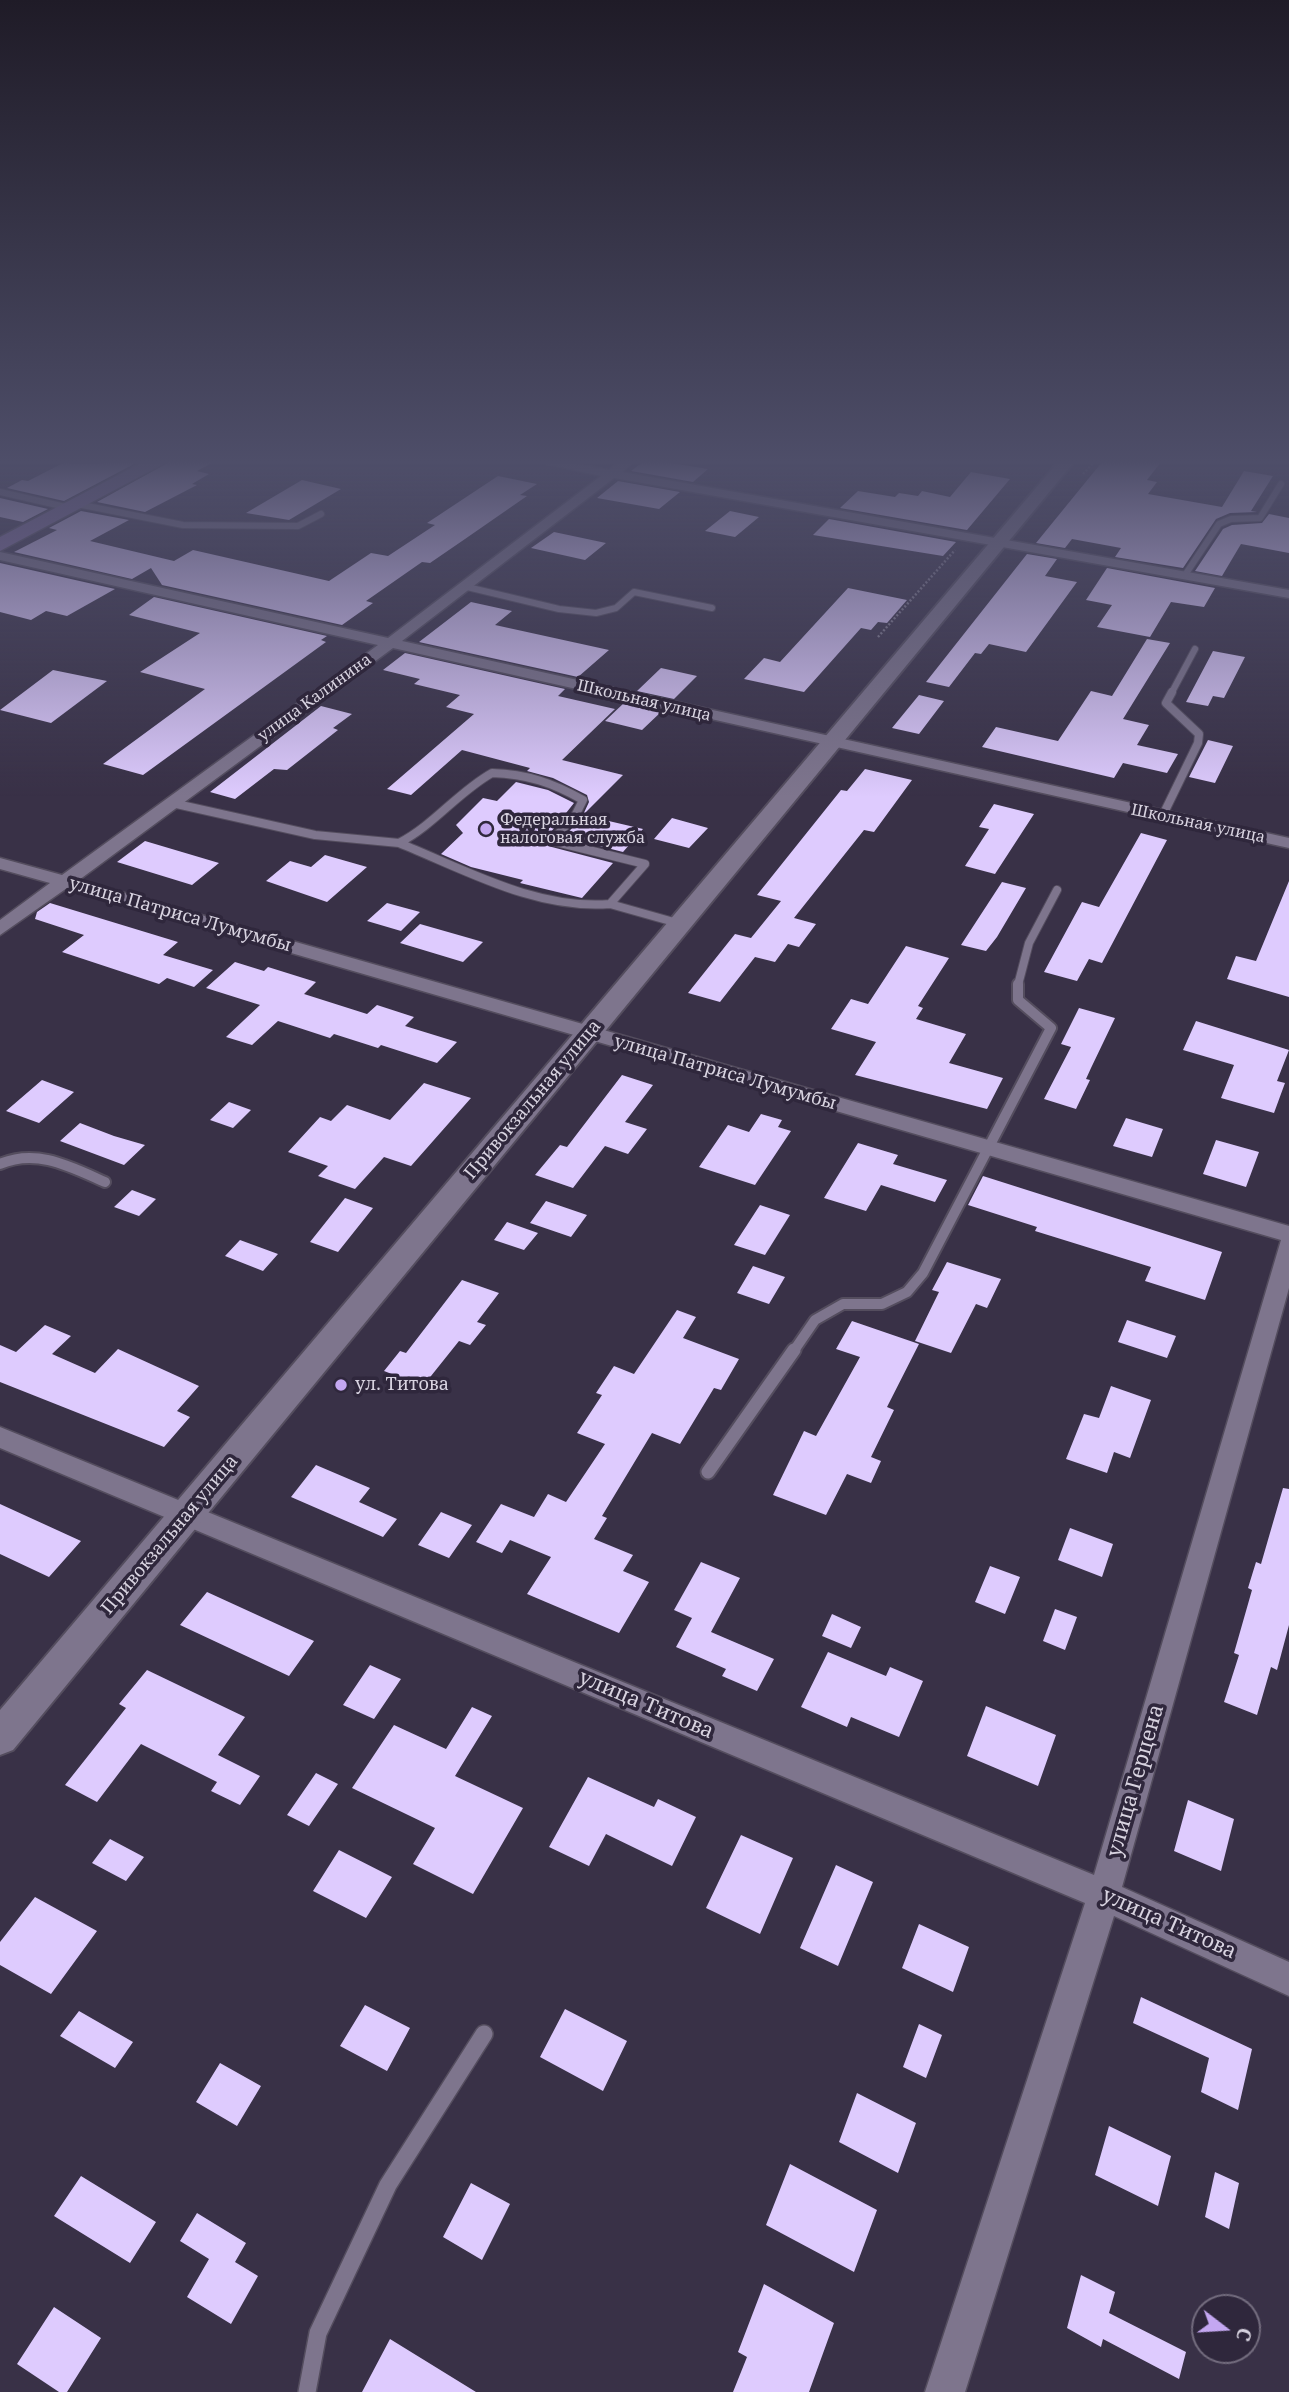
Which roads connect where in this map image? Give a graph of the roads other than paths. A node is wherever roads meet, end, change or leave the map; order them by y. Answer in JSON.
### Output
{"nodes":[{"id":1,"x":78,"y":574,"type":"edge"},
{"id":2,"x":479,"y":574,"type":"edge"},
{"id":3,"x":972,"y":574,"type":"edge"},
{"id":4,"x":1177,"y":574,"type":"edge"},
{"id":5,"x":1185,"y":575,"type":"joint"},
{"id":6,"x":463,"y":586,"type":"junction"},
{"id":7,"x":1289,"y":594,"type":"edge"},
{"id":8,"x":712,"y":607,"type":"dead end"},
{"id":9,"x":389,"y":644,"type":"junction"},
{"id":10,"x":1195,"y":649,"type":"dead end"},
{"id":11,"x":831,"y":742,"type":"junction"},
{"id":12,"x":172,"y":803,"type":"junction"},
{"id":13,"x":1162,"y":817,"type":"junction"},
{"id":14,"x":399,"y":843,"type":"junction"},
{"id":15,"x":1289,"y":843,"type":"edge"},
{"id":16,"x":0,"y":863,"type":"edge"},
{"id":17,"x":63,"y":881,"type":"junction"},
{"id":18,"x":1057,"y":890,"type":"dead end"},
{"id":19,"x":610,"y":904,"type":"junction"},
{"id":20,"x":681,"y":924,"type":"junction"},
{"id":21,"x":0,"y":929,"type":"edge"},
{"id":22,"x":588,"y":1034,"type":"junction"},
{"id":23,"x":989,"y":1149,"type":"junction"},
{"id":24,"x":0,"y":1164,"type":"edge"},
{"id":25,"x":105,"y":1182,"type":"dead end"},
{"id":26,"x":1289,"y":1234,"type":"edge"},
{"id":27,"x":1289,"y":1246,"type":"edge"},
{"id":28,"x":0,"y":1437,"type":"edge"},
{"id":29,"x":708,"y":1472,"type":"dead end"},
{"id":30,"x":188,"y":1514,"type":"junction"},
{"id":31,"x":0,"y":1738,"type":"edge"},
{"id":32,"x":1104,"y":1895,"type":"junction"},
{"id":33,"x":1289,"y":1979,"type":"edge"},
{"id":34,"x":484,"y":2034,"type":"dead end"},
{"id":35,"x":307,"y":2392,"type":"edge"},
{"id":36,"x":945,"y":2392,"type":"edge"}],
"edges":[{"from":1,"to":9,"type":"street","name":"Школьная улица"},
{"from":2,"to":6,"type":"street","name":"улица Калинина"},
{"from":3,"to":11,"type":"street","name":"Привокзальная улица"},
{"from":4,"to":5,"type":"street"},
{"from":5,"to":7,"type":"street"},
{"from":6,"to":8,"type":"lane"},
{"from":6,"to":9,"type":"street","name":"улица Калинина"},
{"from":9,"to":11,"type":"street","name":"Школьная улица"},
{"from":9,"to":12,"type":"street","name":"улица Калинина"},
{"from":10,"to":13,"type":"lane"},
{"from":11,"to":13,"type":"street","name":"Школьная улица"},
{"from":11,"to":20,"type":"street","name":"Привокзальная улица"},
{"from":12,"to":14,"type":"lane"},
{"from":12,"to":17,"type":"street","name":"улица Калинина"},
{"from":13,"to":15,"type":"street","name":"Школьная улица"},
{"from":14,"to":19,"type":"lane"},
{"from":14,"to":19,"type":"lane"},
{"from":16,"to":17,"type":"street","name":"улица Патриса Лумумбы"},
{"from":17,"to":21,"type":"street","name":"улица Калинина"},
{"from":17,"to":22,"type":"street","name":"улица Патриса Лумумбы"},
{"from":18,"to":23,"type":"lane"},
{"from":19,"to":20,"type":"lane"},
{"from":20,"to":22,"type":"street","name":"Привокзальная улица"},
{"from":22,"to":23,"type":"street","name":"улица Патриса Лумумбы"},
{"from":22,"to":30,"type":"street","name":"Привокзальная улица"},
{"from":23,"to":26,"type":"street","name":"улица Патриса Лумумбы"},
{"from":23,"to":29,"type":"lane"},
{"from":24,"to":25,"type":"lane"},
{"from":27,"to":32,"type":"street","name":"улица Герцена"},
{"from":28,"to":30,"type":"street","name":"улица Титова"},
{"from":30,"to":31,"type":"street","name":"Привокзальная улица"},
{"from":30,"to":32,"type":"street","name":"улица Титова"},
{"from":32,"to":33,"type":"street","name":"улица Титова"},
{"from":32,"to":36,"type":"street","name":"улица Герцена"},
{"from":34,"to":35,"type":"lane"}]}
